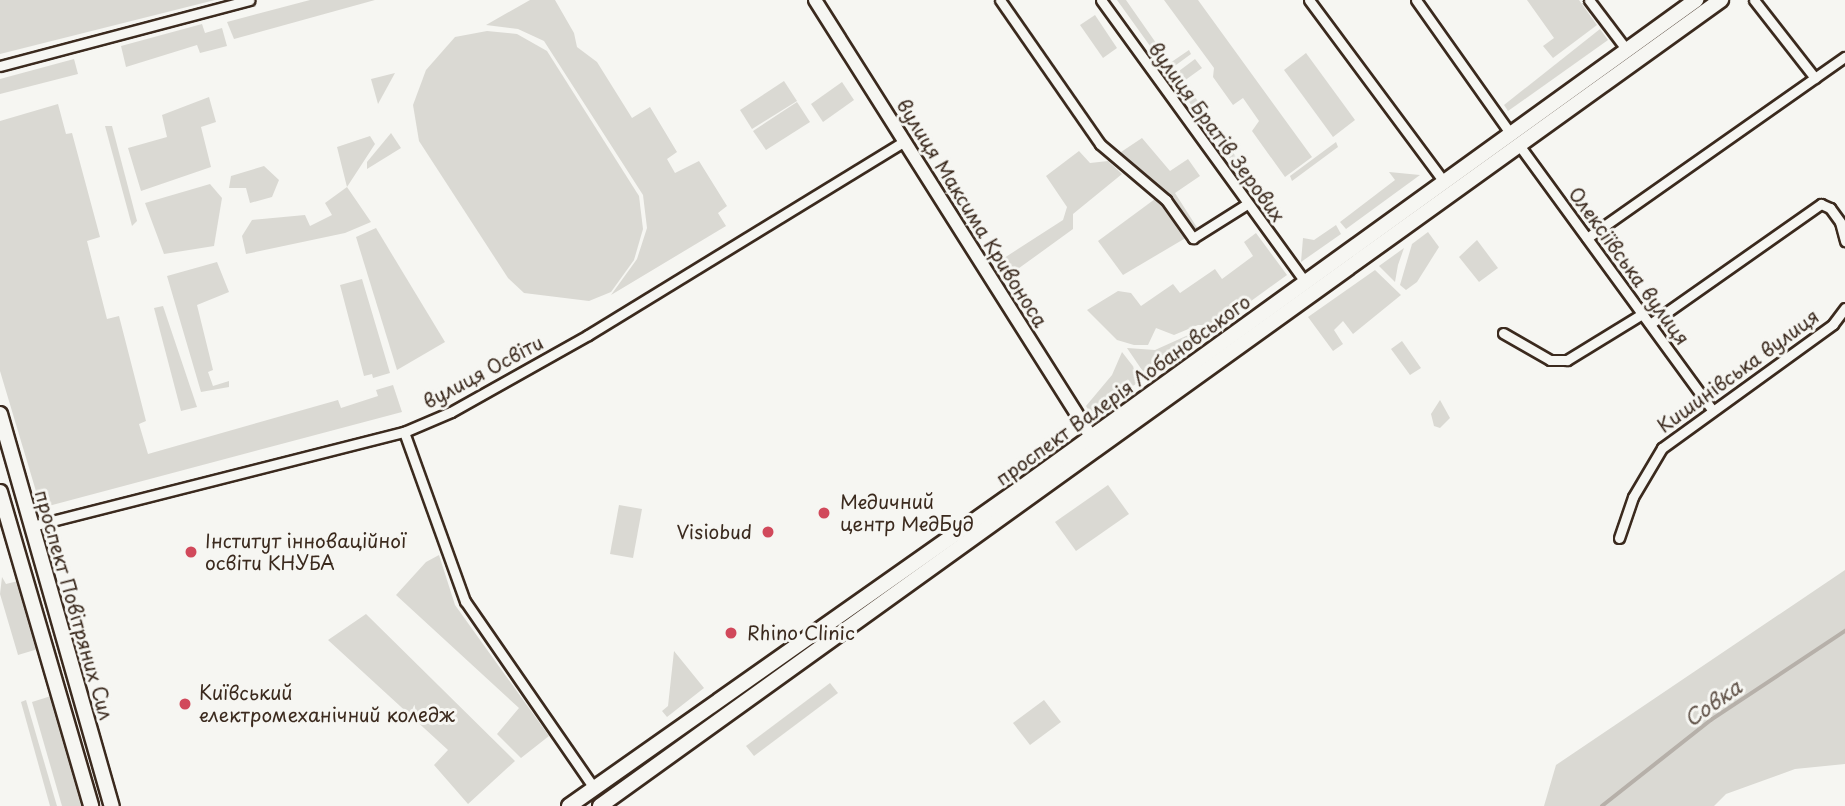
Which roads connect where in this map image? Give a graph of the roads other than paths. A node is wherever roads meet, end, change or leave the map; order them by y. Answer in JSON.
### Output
{"nodes":[{"id":1,"x":249,"y":0,"type":"edge"},
{"id":2,"x":815,"y":0,"type":"edge"},
{"id":3,"x":1000,"y":0,"type":"edge"},
{"id":4,"x":1101,"y":0,"type":"edge"},
{"id":5,"x":1309,"y":0,"type":"edge"},
{"id":6,"x":1416,"y":0,"type":"edge"},
{"id":7,"x":1589,"y":0,"type":"edge"},
{"id":8,"x":1696,"y":0,"type":"edge"},
{"id":9,"x":1721,"y":0,"type":"edge"},
{"id":10,"x":1754,"y":0,"type":"edge"},
{"id":11,"x":1626,"y":50,"type":"junction"},
{"id":12,"x":1845,"y":57,"type":"edge"},
{"id":13,"x":0,"y":66,"type":"edge"},
{"id":14,"x":1815,"y":78,"type":"junction"},
{"id":15,"x":1514,"y":139,"type":"junction"},
{"id":16,"x":904,"y":141,"type":"junction"},
{"id":17,"x":1444,"y":182,"type":"junction"},
{"id":18,"x":1247,"y":204,"type":"junction"},
{"id":19,"x":1587,"y":238,"type":"junction"},
{"id":20,"x":1845,"y":241,"type":"edge"},
{"id":21,"x":1306,"y":283,"type":"junction"},
{"id":22,"x":1845,"y":308,"type":"edge"},
{"id":23,"x":1642,"y":314,"type":"junction"},
{"id":24,"x":1650,"y":324,"type":"junction"},
{"id":25,"x":1503,"y":332,"type":"dead end"},
{"id":26,"x":1711,"y":408,"type":"junction"},
{"id":27,"x":0,"y":414,"type":"edge"},
{"id":28,"x":404,"y":432,"type":"junction"},
{"id":29,"x":1094,"y":442,"type":"junction"},
{"id":30,"x":0,"y":492,"type":"edge"},
{"id":31,"x":32,"y":526,"type":"junction"},
{"id":32,"x":1619,"y":538,"type":"dead end"},
{"id":33,"x":594,"y":788,"type":"junction"},
{"id":34,"x":91,"y":806,"type":"edge"},
{"id":35,"x":112,"y":806,"type":"edge"},
{"id":36,"x":569,"y":806,"type":"edge"},
{"id":37,"x":600,"y":806,"type":"edge"}],
"edges":[{"from":1,"to":13,"type":"street"},
{"from":2,"to":16,"type":"street","name":"вулиця Максима Кривоноса"},
{"from":3,"to":18,"type":"street"},
{"from":4,"to":18,"type":"street","name":"вулиця Братів Зерових"},
{"from":5,"to":17,"type":"street"},
{"from":6,"to":15,"type":"street","name":"Олексіївська вулиця"},
{"from":7,"to":11,"type":"street"},
{"from":8,"to":11,"type":"main road","name":"проспект Валерія Лобановського"},
{"from":9,"to":15,"type":"main road","name":"проспект Валерія Лобановського"},
{"from":10,"to":14,"type":"street"},
{"from":11,"to":15,"type":"main road","name":"проспект Валерія Лобановського"},
{"from":12,"to":14,"type":"street"},
{"from":14,"to":19,"type":"street"},
{"from":15,"to":17,"type":"main road","name":"проспект Валерія Лобановського"},
{"from":15,"to":19,"type":"street","name":"Олексіївська вулиця"},
{"from":15,"to":29,"type":"main road","name":"проспект Валерія Лобановського"},
{"from":16,"to":28,"type":"street","name":"вулиця Освіти"},
{"from":16,"to":29,"type":"street","name":"вулиця Максима Кривоноса"},
{"from":17,"to":21,"type":"main road","name":"проспект Валерія Лобановського"},
{"from":18,"to":21,"type":"street","name":"вулиця Братів Зерових"},
{"from":19,"to":23,"type":"street","name":"Олексіївська вулиця"},
{"from":20,"to":24,"type":"street"},
{"from":21,"to":29,"type":"main road","name":"проспект Валерія Лобановського"},
{"from":22,"to":26,"type":"street","name":"Кишинівська вулиця"},
{"from":23,"to":24,"type":"street","name":"Олексіївська вулиця"},
{"from":23,"to":25,"type":"street"},
{"from":24,"to":26,"type":"street","name":"Олексіївська вулиця"},
{"from":26,"to":32,"type":"street","name":"Кишинівська вулиця"},
{"from":27,"to":31,"type":"main road","name":"проспект Повітряних Сил"},
{"from":28,"to":31,"type":"street","name":"вулиця Освіти"},
{"from":28,"to":33,"type":"street"},
{"from":29,"to":33,"type":"main road","name":"проспект Валерія Лобановського"},
{"from":29,"to":37,"type":"main road","name":"проспект Валерія Лобановського"},
{"from":30,"to":34,"type":"main road","name":"проспект Повітряних Сил"},
{"from":31,"to":35,"type":"main road","name":"проспект Повітряних Сил"},
{"from":33,"to":36,"type":"main road","name":"проспект Валерія Лобановського"}]}
